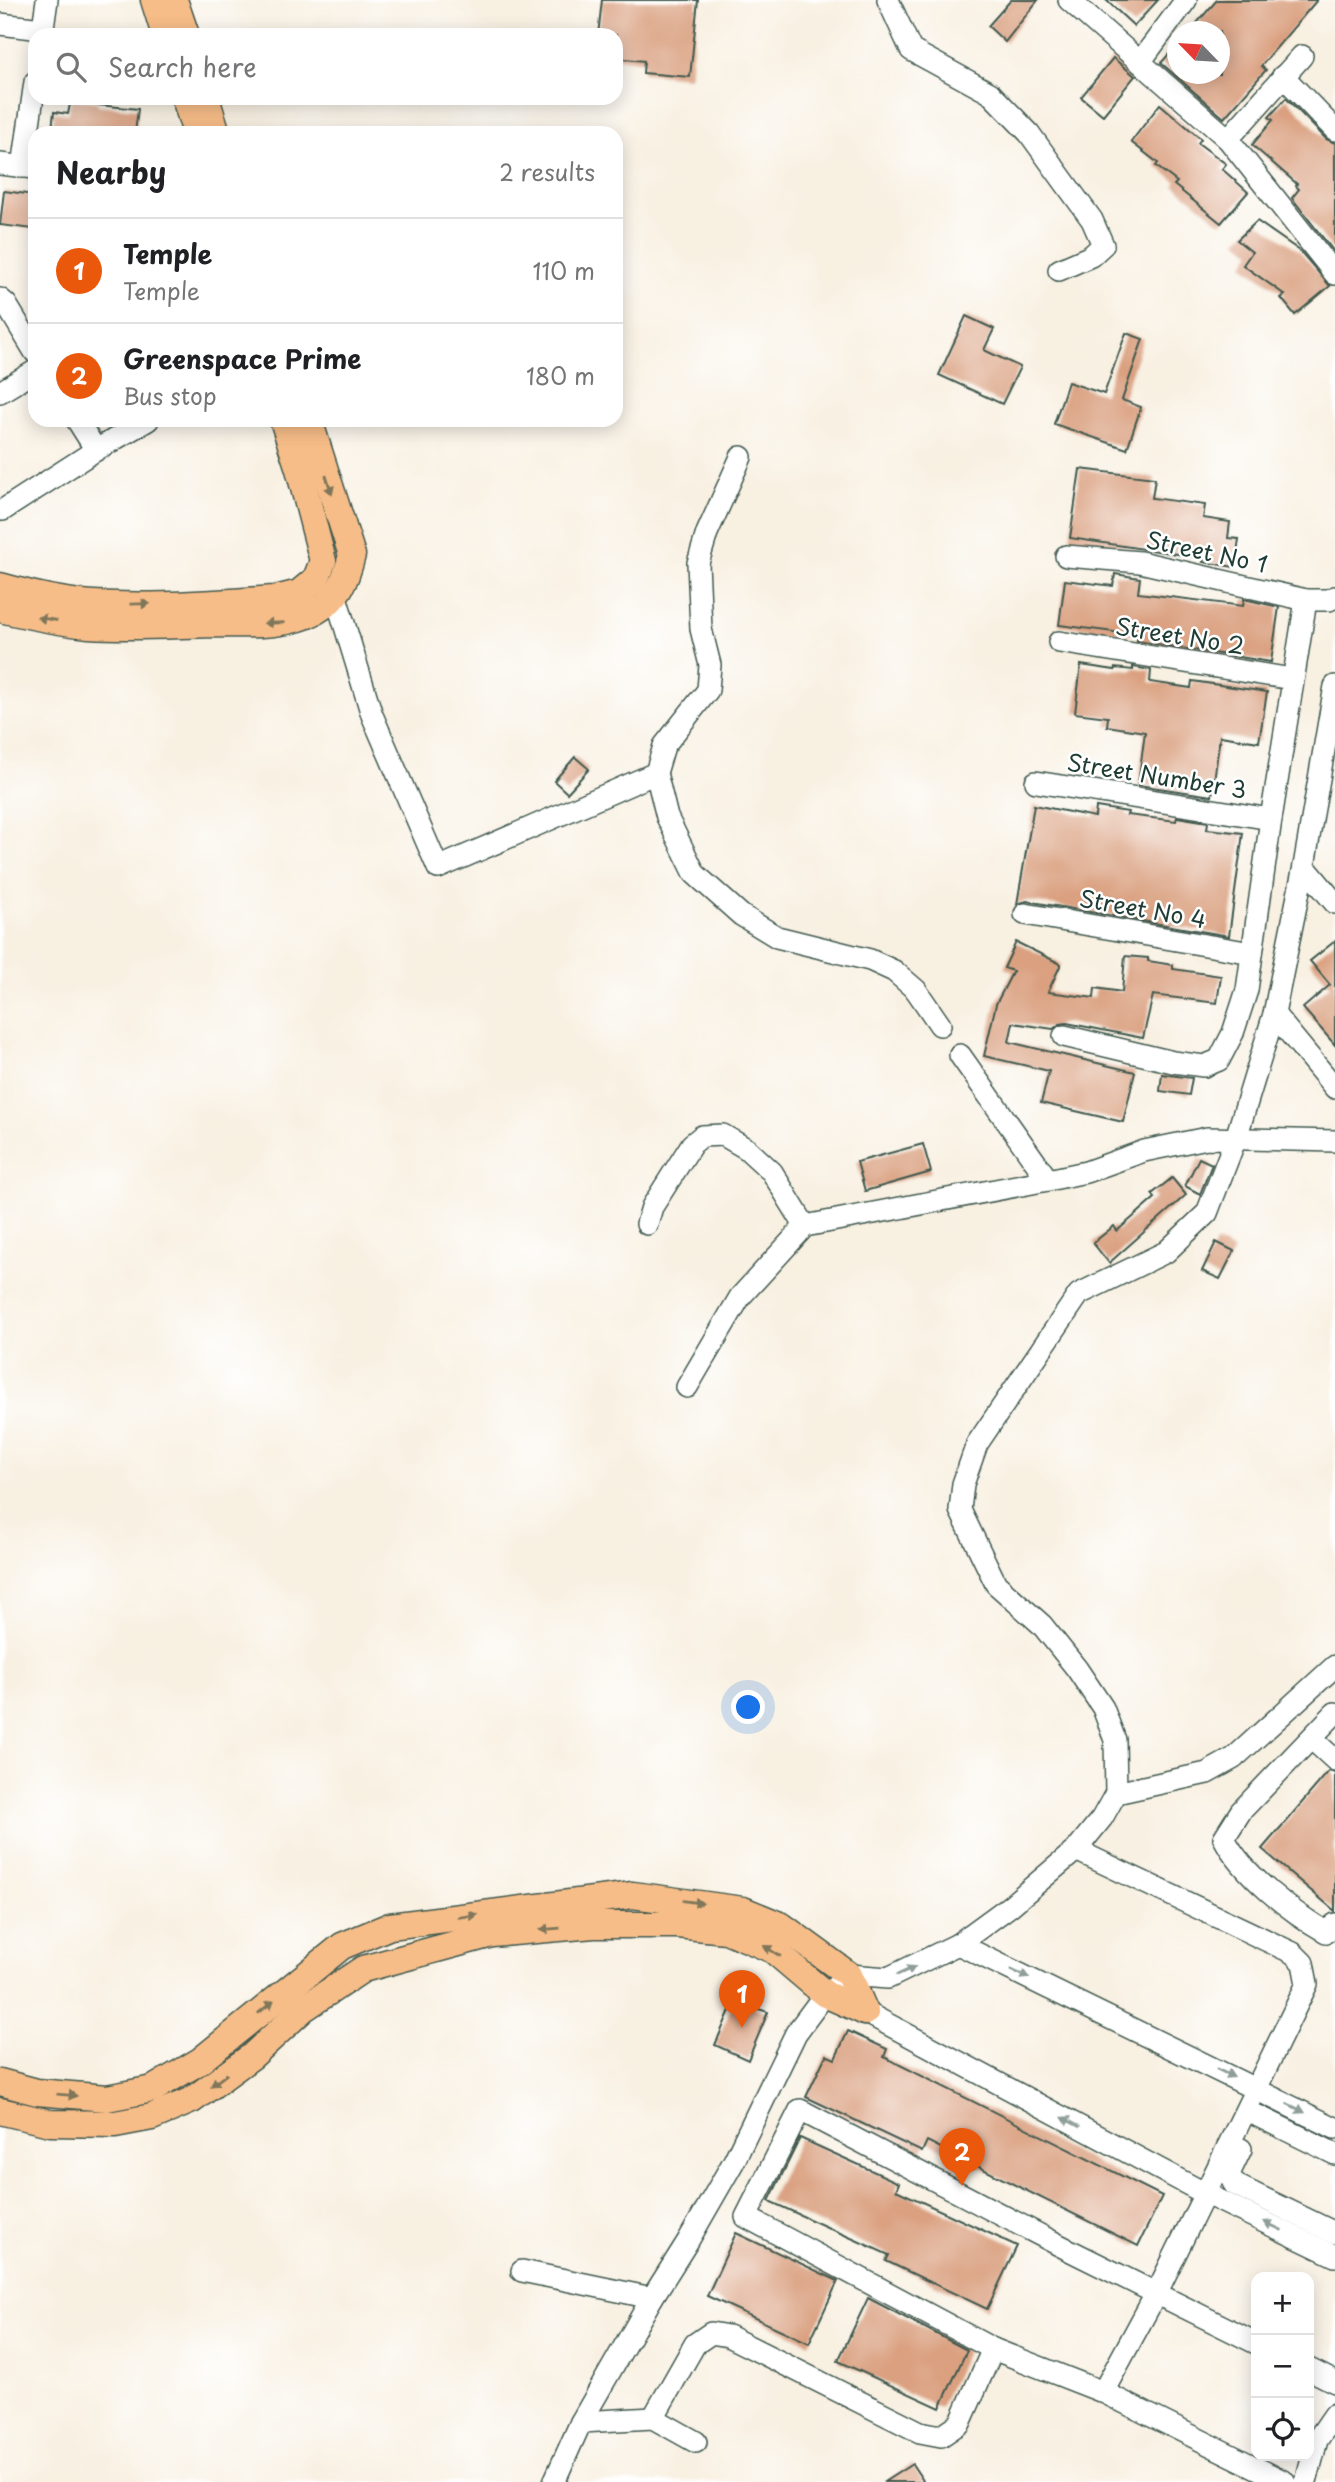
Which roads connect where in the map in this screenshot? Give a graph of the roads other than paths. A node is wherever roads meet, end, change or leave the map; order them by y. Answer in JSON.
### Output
{"nodes":[{"id":1,"x":47,"y":0,"type":"edge"},
{"id":2,"x":154,"y":0,"type":"edge"},
{"id":3,"x":174,"y":0,"type":"edge"},
{"id":4,"x":888,"y":0,"type":"edge"},
{"id":5,"x":1069,"y":0,"type":"edge"},
{"id":6,"x":1186,"y":0,"type":"edge"},
{"id":7,"x":0,"y":24,"type":"edge"},
{"id":8,"x":43,"y":28,"type":"edge"},
{"id":9,"x":163,"y":28,"type":"edge"},
{"id":10,"x":184,"y":28,"type":"edge"},
{"id":11,"x":28,"y":29,"type":"edge"},
{"id":12,"x":1301,"y":56,"type":"dead end"},
{"id":13,"x":1140,"y":62,"type":"junction"},
{"id":14,"x":1283,"y":76,"type":"junction"},
{"id":15,"x":33,"y":105,"type":"edge"},
{"id":16,"x":187,"y":105,"type":"edge"},
{"id":17,"x":208,"y":105,"type":"edge"},
{"id":18,"x":32,"y":126,"type":"edge"},
{"id":19,"x":194,"y":126,"type":"edge"},
{"id":20,"x":215,"y":126,"type":"edge"},
{"id":21,"x":1335,"y":130,"type":"edge"},
{"id":22,"x":1228,"y":139,"type":"junction"},
{"id":23,"x":0,"y":164,"type":"edge"},
{"id":24,"x":28,"y":167,"type":"edge"},
{"id":25,"x":1059,"y":270,"type":"dead end"},
{"id":26,"x":1335,"y":274,"type":"edge"},
{"id":27,"x":0,"y":299,"type":"edge"},
{"id":28,"x":28,"y":340,"type":"edge"},
{"id":29,"x":28,"y":375,"type":"edge"},
{"id":30,"x":0,"y":392,"type":"edge"},
{"id":31,"x":81,"y":427,"type":"edge"},
{"id":32,"x":136,"y":427,"type":"edge"},
{"id":33,"x":285,"y":427,"type":"edge"},
{"id":34,"x":311,"y":427,"type":"edge"},
{"id":35,"x":96,"y":450,"type":"junction"},
{"id":36,"x":741,"y":457,"type":"dead end"},
{"id":37,"x":3,"y":510,"type":"dead end"},
{"id":38,"x":1066,"y":556,"type":"dead end"},
{"id":39,"x":0,"y":586,"type":"edge"},
{"id":40,"x":336,"y":597,"type":"junction"},
{"id":41,"x":1335,"y":597,"type":"edge"},
{"id":42,"x":1306,"y":600,"type":"junction"},
{"id":43,"x":0,"y":610,"type":"edge"},
{"id":44,"x":1059,"y":642,"type":"dead end"},
{"id":45,"x":1292,"y":679,"type":"junction"},
{"id":46,"x":1334,"y":699,"type":"edge"},
{"id":47,"x":656,"y":773,"type":"junction"},
{"id":48,"x":1036,"y":782,"type":"dead end"},
{"id":49,"x":1271,"y":819,"type":"junction"},
{"id":50,"x":1304,"y":866,"type":"junction"},
{"id":51,"x":1335,"y":903,"type":"edge"},
{"id":52,"x":1025,"y":914,"type":"dead end"},
{"id":53,"x":1252,"y":953,"type":"junction"},
{"id":54,"x":1274,"y":1014,"type":"junction"},
{"id":55,"x":940,"y":1026,"type":"dead end"},
{"id":56,"x":1064,"y":1036,"type":"dead end"},
{"id":57,"x":960,"y":1055,"type":"dead end"},
{"id":58,"x":1335,"y":1088,"type":"edge"},
{"id":59,"x":1236,"y":1138,"type":"junction"},
{"id":60,"x":1335,"y":1141,"type":"edge"},
{"id":61,"x":1048,"y":1180,"type":"junction"},
{"id":62,"x":647,"y":1224,"type":"dead end"},
{"id":63,"x":805,"y":1226,"type":"junction"},
{"id":64,"x":687,"y":1387,"type":"dead end"},
{"id":65,"x":1335,"y":1666,"type":"edge"},
{"id":66,"x":1335,"y":1713,"type":"edge"},
{"id":67,"x":1312,"y":1739,"type":"junction"},
{"id":68,"x":1335,"y":1760,"type":"edge"},
{"id":69,"x":1116,"y":1793,"type":"junction"},
{"id":70,"x":1076,"y":1850,"type":"junction"},
{"id":71,"x":1335,"y":1924,"type":"edge"},
{"id":72,"x":958,"y":1944,"type":"junction"},
{"id":73,"x":849,"y":1975,"type":"junction"},
{"id":74,"x":825,"y":1994,"type":"junction"},
{"id":75,"x":865,"y":2012,"type":"junction"},
{"id":76,"x":0,"y":2082,"type":"edge"},
{"id":77,"x":1262,"y":2091,"type":"junction"},
{"id":78,"x":0,"y":2111,"type":"edge"},
{"id":79,"x":1258,"y":2116,"type":"junction"},
{"id":80,"x":1335,"y":2128,"type":"edge"},
{"id":81,"x":1335,"y":2154,"type":"edge"},
{"id":82,"x":1204,"y":2193,"type":"junction"},
{"id":83,"x":1335,"y":2233,"type":"edge"},
{"id":84,"x":1335,"y":2256,"type":"edge"},
{"id":85,"x":522,"y":2271,"type":"dead end"},
{"id":86,"x":1156,"y":2294,"type":"junction"},
{"id":87,"x":652,"y":2298,"type":"junction"},
{"id":88,"x":1251,"y":2341,"type":"edge"},
{"id":89,"x":993,"y":2349,"type":"junction"},
{"id":90,"x":1314,"y":2372,"type":"edge"},
{"id":91,"x":1335,"y":2382,"type":"edge"},
{"id":92,"x":1102,"y":2392,"type":"junction"},
{"id":93,"x":1335,"y":2414,"type":"edge"},
{"id":94,"x":653,"y":2418,"type":"junction"},
{"id":95,"x":581,"y":2423,"type":"junction"},
{"id":96,"x":696,"y":2442,"type":"dead end"},
{"id":97,"x":554,"y":2482,"type":"edge"},
{"id":98,"x":1285,"y":2482,"type":"edge"},
{"id":99,"x":1306,"y":2482,"type":"edge"}],
"edges":[{"from":1,"to":8,"type":"street"},
{"from":2,"to":9,"type":"main road"},
{"from":3,"to":10,"type":"main road"},
{"from":4,"to":25,"type":"street"},
{"from":5,"to":13,"type":"street"},
{"from":6,"to":13,"type":"street"},
{"from":7,"to":11,"type":"street"},
{"from":12,"to":14,"type":"street"},
{"from":13,"to":22,"type":"street"},
{"from":14,"to":21,"type":"street"},
{"from":14,"to":22,"type":"street"},
{"from":15,"to":18,"type":"street"},
{"from":16,"to":19,"type":"main road"},
{"from":17,"to":20,"type":"main road"},
{"from":22,"to":26,"type":"street"},
{"from":23,"to":24,"type":"street"},
{"from":27,"to":28,"type":"street"},
{"from":29,"to":30,"type":"street"},
{"from":31,"to":35,"type":"street"},
{"from":32,"to":35,"type":"street"},
{"from":39,"to":33,"type":"main road","one_way":true},
{"from":34,"to":40,"type":"main road","one_way":true},
{"from":35,"to":37,"type":"street"},
{"from":36,"to":47,"type":"street"},
{"from":38,"to":42,"type":"street","name":"Street No 1"},
{"from":40,"to":43,"type":"main road","one_way":true},
{"from":40,"to":47,"type":"street"},
{"from":41,"to":42,"type":"street","name":"Street No 1"},
{"from":42,"to":45,"type":"street"},
{"from":44,"to":45,"type":"street","name":"Street No 2"},
{"from":45,"to":49,"type":"street"},
{"from":46,"to":50,"type":"street"},
{"from":47,"to":55,"type":"street"},
{"from":48,"to":49,"type":"street","name":"Street Number 3"},
{"from":49,"to":53,"type":"street"},
{"from":50,"to":51,"type":"street"},
{"from":50,"to":54,"type":"street"},
{"from":52,"to":53,"type":"street","name":"Street No 4"},
{"from":53,"to":56,"type":"street"},
{"from":54,"to":58,"type":"street"},
{"from":54,"to":59,"type":"street"},
{"from":57,"to":61,"type":"street"},
{"from":59,"to":60,"type":"street"},
{"from":59,"to":61,"type":"street"},
{"from":59,"to":69,"type":"street"},
{"from":61,"to":63,"type":"street"},
{"from":62,"to":63,"type":"street"},
{"from":63,"to":64,"type":"street"},
{"from":65,"to":69,"type":"street"},
{"from":66,"to":67,"type":"street"},
{"from":67,"to":68,"type":"street"},
{"from":67,"to":71,"type":"street"},
{"from":69,"to":70,"type":"street"},
{"from":70,"to":72,"type":"street"},
{"from":70,"to":77,"type":"street"},
{"from":73,"to":72,"type":"street","one_way":true},
{"from":72,"to":77,"type":"street","one_way":true},
{"from":73,"to":74,"type":"street"},
{"from":73,"to":75,"type":"main road"},
{"from":76,"to":73,"type":"main road","one_way":true},
{"from":74,"to":75,"type":"main road"},
{"from":74,"to":78,"type":"main road","one_way":true},
{"from":74,"to":87,"type":"street"},
{"from":82,"to":75,"type":"street","one_way":true},
{"from":77,"to":79,"type":"street"},
{"from":77,"to":80,"type":"street","one_way":true},
{"from":77,"to":82,"type":"street"},
{"from":79,"to":81,"type":"street"},
{"from":79,"to":83,"type":"street"},
{"from":84,"to":82,"type":"street","one_way":true},
{"from":82,"to":86,"type":"street"},
{"from":85,"to":87,"type":"street"},
{"from":86,"to":88,"type":"street"},
{"from":86,"to":89,"type":"street"},
{"from":86,"to":92,"type":"street"},
{"from":87,"to":95,"type":"street"},
{"from":89,"to":92,"type":"street"},
{"from":89,"to":94,"type":"street"},
{"from":90,"to":91,"type":"street"},
{"from":92,"to":98,"type":"street"},
{"from":93,"to":99,"type":"street"},
{"from":94,"to":95,"type":"street"},
{"from":94,"to":96,"type":"street"},
{"from":95,"to":97,"type":"street"}]}
